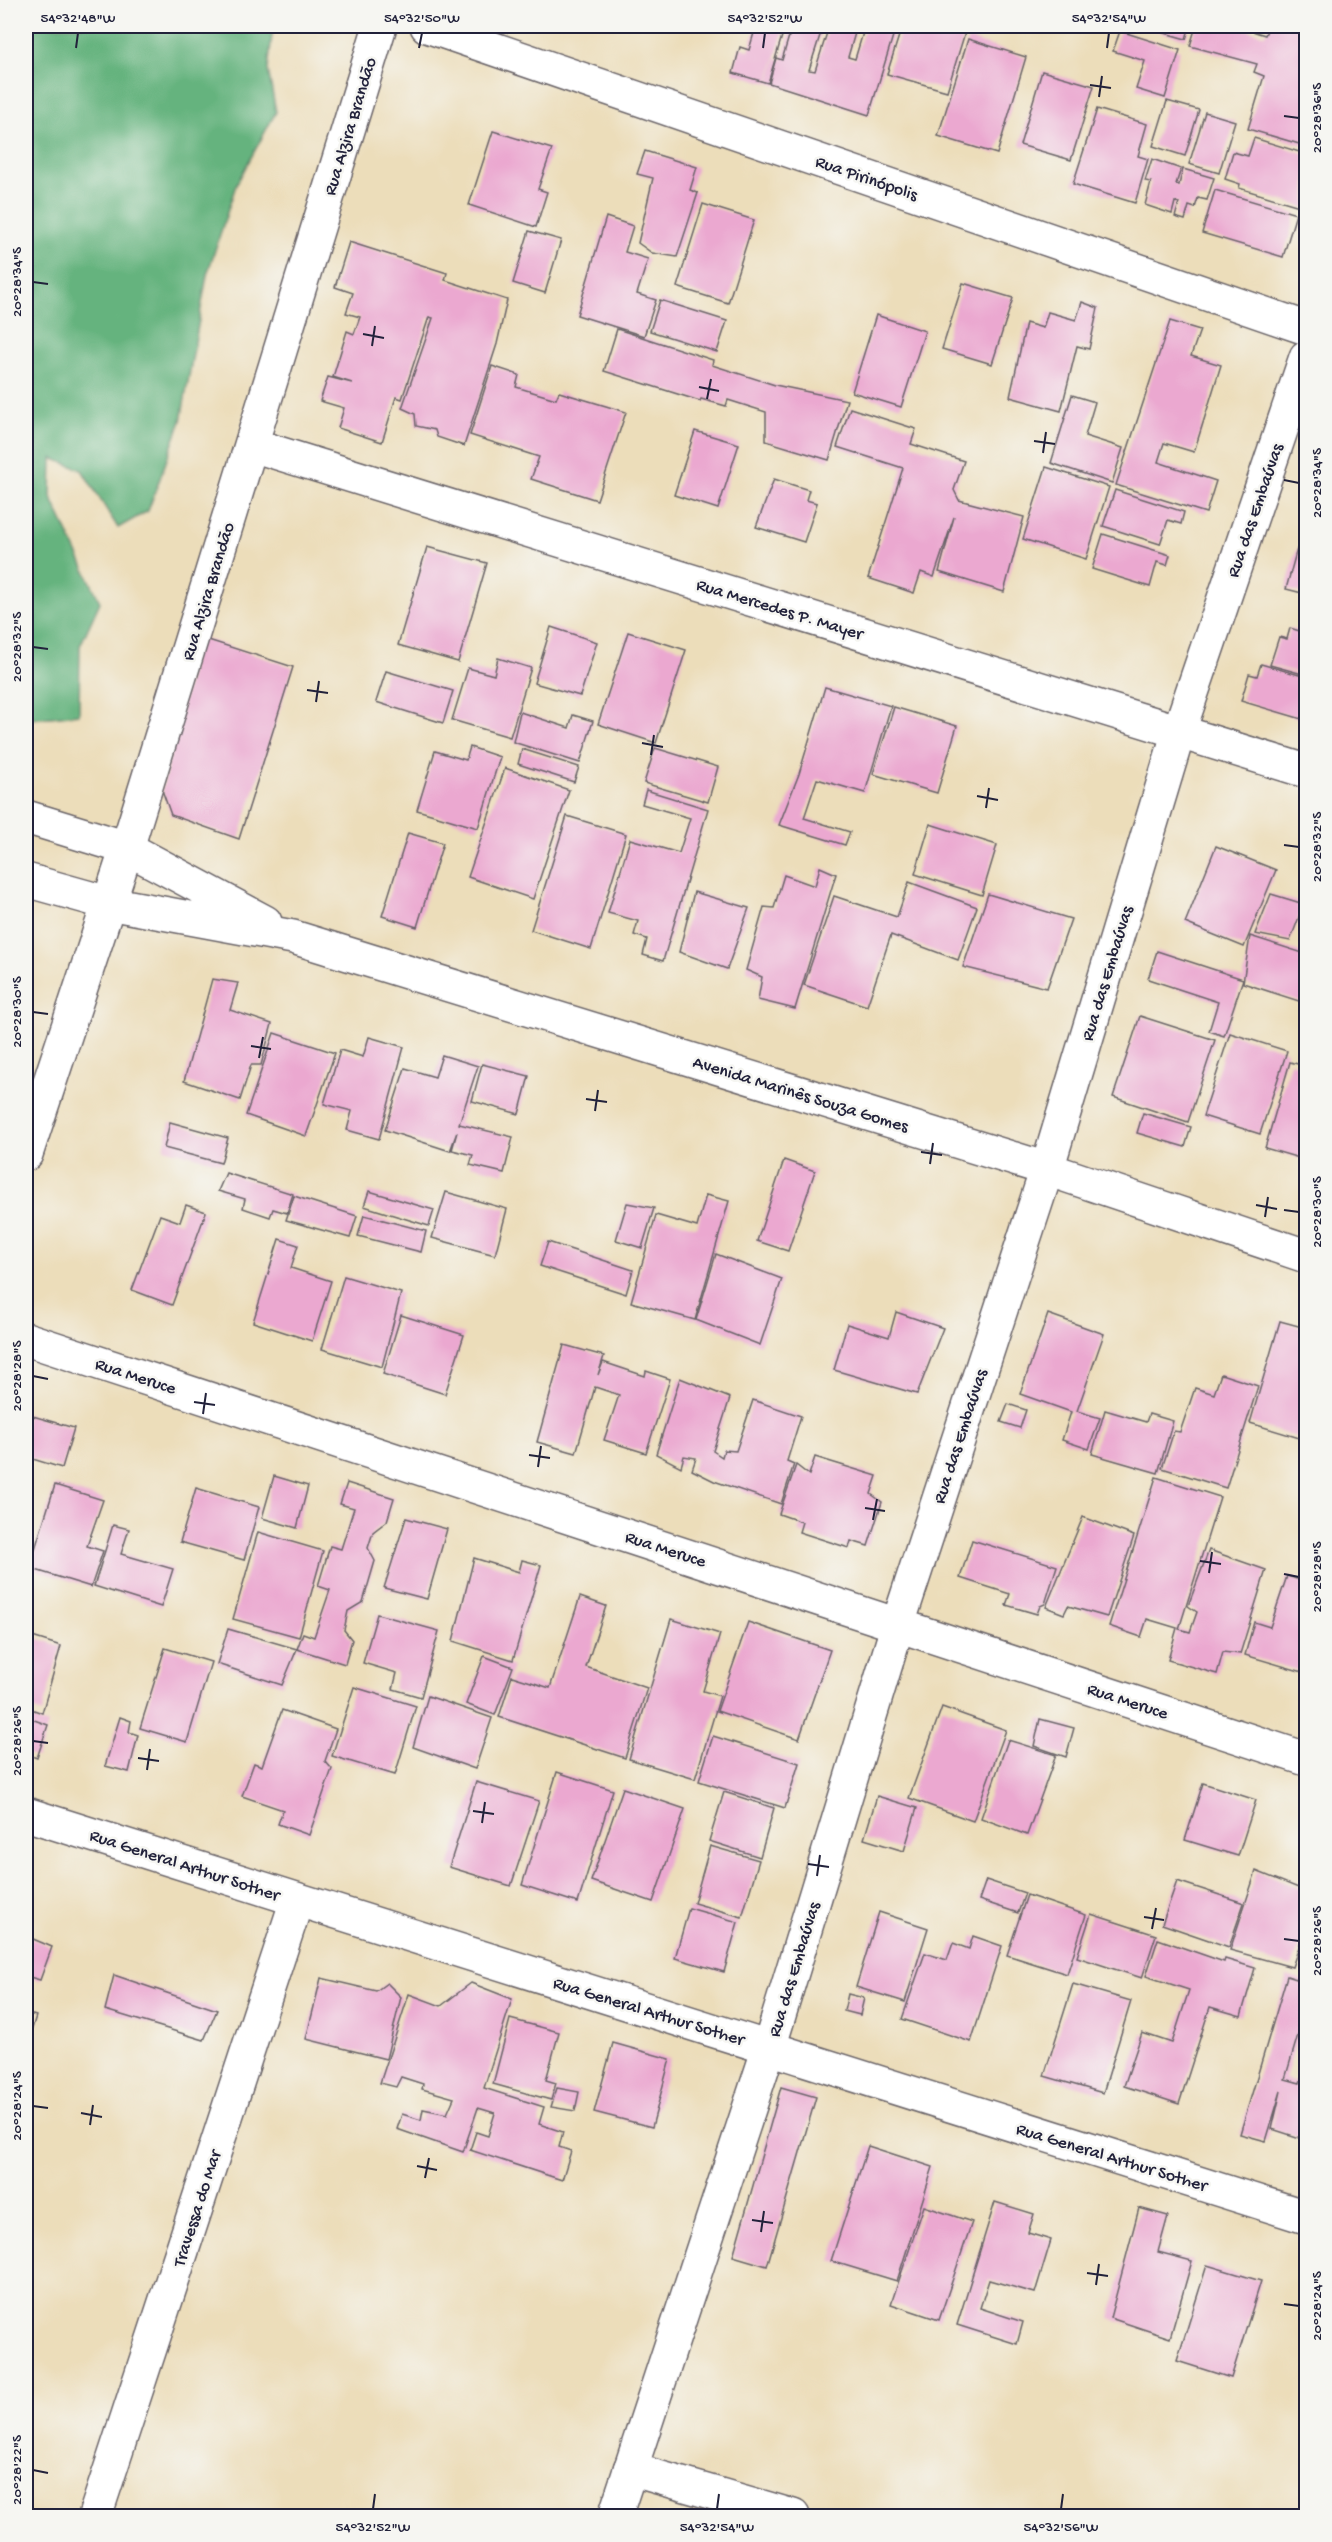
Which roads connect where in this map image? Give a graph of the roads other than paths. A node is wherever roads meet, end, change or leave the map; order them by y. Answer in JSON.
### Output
{"nodes":[{"id":1,"x":380,"y":26,"type":"edge"},
{"id":2,"x":427,"y":26,"type":"edge"},
{"id":3,"x":1306,"y":328,"type":"edge"},
{"id":4,"x":1306,"y":357,"type":"edge"},
{"id":5,"x":252,"y":445,"type":"junction"},
{"id":6,"x":1179,"y":731,"type":"junction"},
{"id":7,"x":1306,"y":771,"type":"edge"},
{"id":8,"x":26,"y":817,"type":"edge"},
{"id":9,"x":127,"y":848,"type":"junction"},
{"id":10,"x":26,"y":880,"type":"edge"},
{"id":11,"x":108,"y":903,"type":"junction"},
{"id":12,"x":293,"y":937,"type":"junction"},
{"id":13,"x":26,"y":1154,"type":"edge"},
{"id":14,"x":1047,"y":1169,"type":"junction"},
{"id":15,"x":1306,"y":1256,"type":"edge"},
{"id":16,"x":26,"y":1339,"type":"edge"},
{"id":17,"x":898,"y":1624,"type":"junction"},
{"id":18,"x":1306,"y":1759,"type":"edge"},
{"id":19,"x":26,"y":1814,"type":"edge"},
{"id":20,"x":297,"y":1900,"type":"junction"},
{"id":21,"x":769,"y":2048,"type":"junction"},
{"id":22,"x":1306,"y":2217,"type":"edge"},
{"id":23,"x":630,"y":2469,"type":"junction"},
{"id":24,"x":95,"y":2517,"type":"edge"},
{"id":25,"x":615,"y":2517,"type":"edge"},
{"id":26,"x":793,"y":2517,"type":"edge"}],
"edges":[{"from":1,"to":5,"type":"street","name":"Rua Alzira Brandão"},
{"from":2,"to":3,"type":"street","name":"Rua Pirinópolis"},
{"from":4,"to":6,"type":"street","name":"Rua das Embaúvas"},
{"from":5,"to":6,"type":"street","name":"Rua Mercedes P. Mayer"},
{"from":5,"to":9,"type":"street","name":"Rua Alzira Brandão"},
{"from":6,"to":7,"type":"street","name":"Rua Mercedes P. Mayer"},
{"from":6,"to":14,"type":"street","name":"Rua das Embaúvas"},
{"from":8,"to":9,"type":"street","name":"Avenida Marinês Souza Gomes"},
{"from":9,"to":11,"type":"street","name":"Rua Alzira Brandão"},
{"from":9,"to":12,"type":"street","name":"Avenida Marinês Souza Gomes"},
{"from":10,"to":11,"type":"street","name":"Avenida Marinês Souza Gomes"},
{"from":11,"to":12,"type":"street","name":"Avenida Marinês Souza Gomes"},
{"from":11,"to":13,"type":"street","name":"Rua Alzira Brandão"},
{"from":12,"to":14,"type":"street","name":"Avenida Marinês Souza Gomes"},
{"from":14,"to":15,"type":"street","name":"Avenida Marinês Souza Gomes"},
{"from":14,"to":17,"type":"street","name":"Rua das Embaúvas"},
{"from":16,"to":17,"type":"street","name":"Rua Meruce"},
{"from":17,"to":18,"type":"street","name":"Rua Meruce"},
{"from":17,"to":21,"type":"street","name":"Rua das Embaúvas"},
{"from":19,"to":20,"type":"street","name":"Rua General Arthur Sother"},
{"from":20,"to":21,"type":"street","name":"Rua General Arthur Sother"},
{"from":20,"to":24,"type":"street","name":"Travessa do Mar"},
{"from":21,"to":22,"type":"street","name":"Rua General Arthur Sother"},
{"from":21,"to":23,"type":"street","name":"Rua das Embaúvas"},
{"from":23,"to":25,"type":"street","name":"Rua das Embaúvas"},
{"from":23,"to":26,"type":"street"}]}
